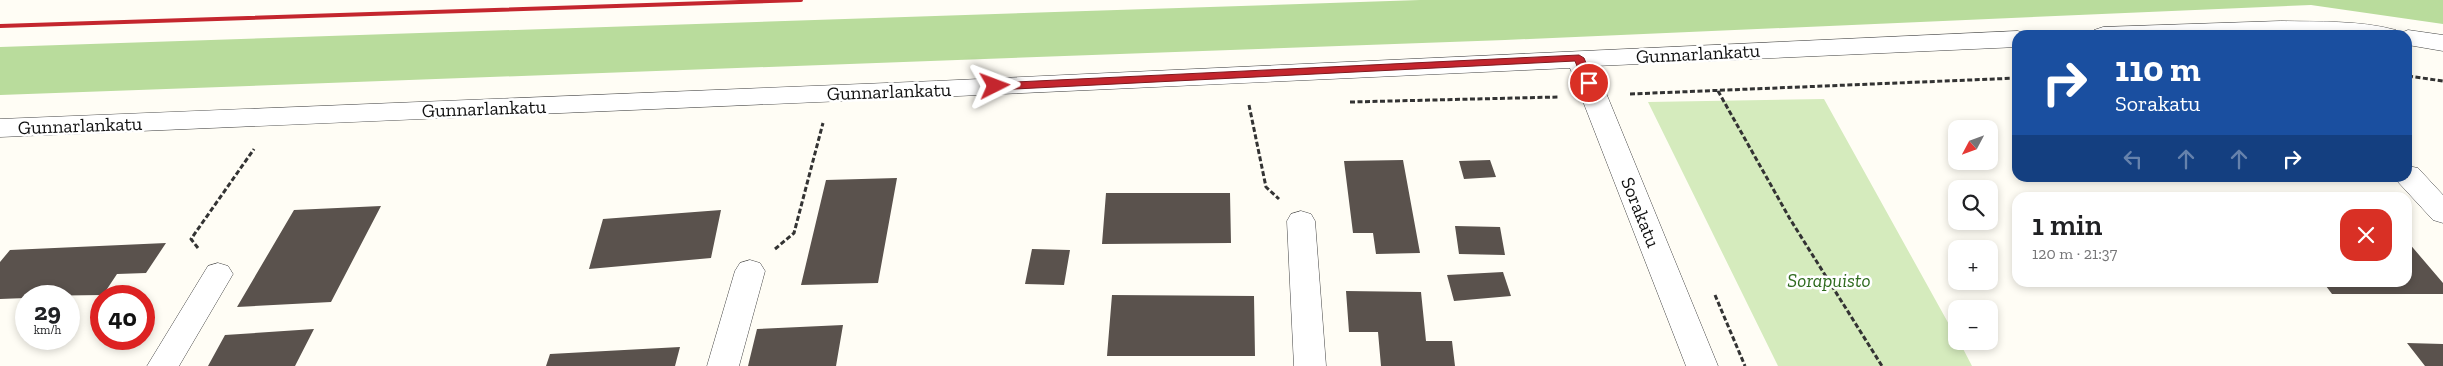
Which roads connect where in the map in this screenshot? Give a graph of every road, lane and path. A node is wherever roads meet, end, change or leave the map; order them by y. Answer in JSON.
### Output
{"nodes":[{"id":1,"x":2216,"y":30,"type":"edge"},
{"id":2,"x":2336,"y":30,"type":"edge"},
{"id":3,"x":2012,"y":39,"type":"edge"},
{"id":4,"x":2412,"y":39,"type":"edge"},
{"id":5,"x":2443,"y":43,"type":"edge"},
{"id":6,"x":1579,"y":58,"type":"junction"},
{"id":7,"x":2412,"y":76,"type":"edge"},
{"id":8,"x":2443,"y":80,"type":"edge"},
{"id":9,"x":1718,"y":90,"type":"dead end"},
{"id":10,"x":1249,"y":105,"type":"dead end"},
{"id":11,"x":823,"y":121,"type":"dead end"},
{"id":12,"x":0,"y":128,"type":"edge"},
{"id":13,"x":258,"y":142,"type":"dead end"},
{"id":14,"x":2412,"y":179,"type":"edge"},
{"id":15,"x":2443,"y":213,"type":"edge"},
{"id":16,"x":1301,"y":221,"type":"joint"},
{"id":17,"x":750,"y":271,"type":"joint"},
{"id":18,"x":218,"y":274,"type":"joint"},
{"id":19,"x":163,"y":366,"type":"edge"},
{"id":20,"x":723,"y":366,"type":"edge"},
{"id":21,"x":1310,"y":366,"type":"edge"},
{"id":22,"x":1702,"y":366,"type":"edge"},
{"id":23,"x":1882,"y":366,"type":"edge"}],
"edges":[{"from":1,"to":2,"type":"street"},
{"from":3,"to":6,"type":"street","name":"Gunnarlankatu"},
{"from":4,"to":5,"type":"street"},
{"from":6,"to":12,"type":"street","name":"Gunnarlankatu"},
{"from":6,"to":22,"type":"street","name":"Sorakatu"},
{"from":7,"to":8,"type":"path"},
{"from":9,"to":23,"type":"path"},
{"from":10,"to":16,"type":"path"},
{"from":11,"to":17,"type":"path"},
{"from":13,"to":18,"type":"path"},
{"from":14,"to":15,"type":"street"},
{"from":16,"to":21,"type":"street"},
{"from":17,"to":20,"type":"street"},
{"from":18,"to":19,"type":"street"}]}
